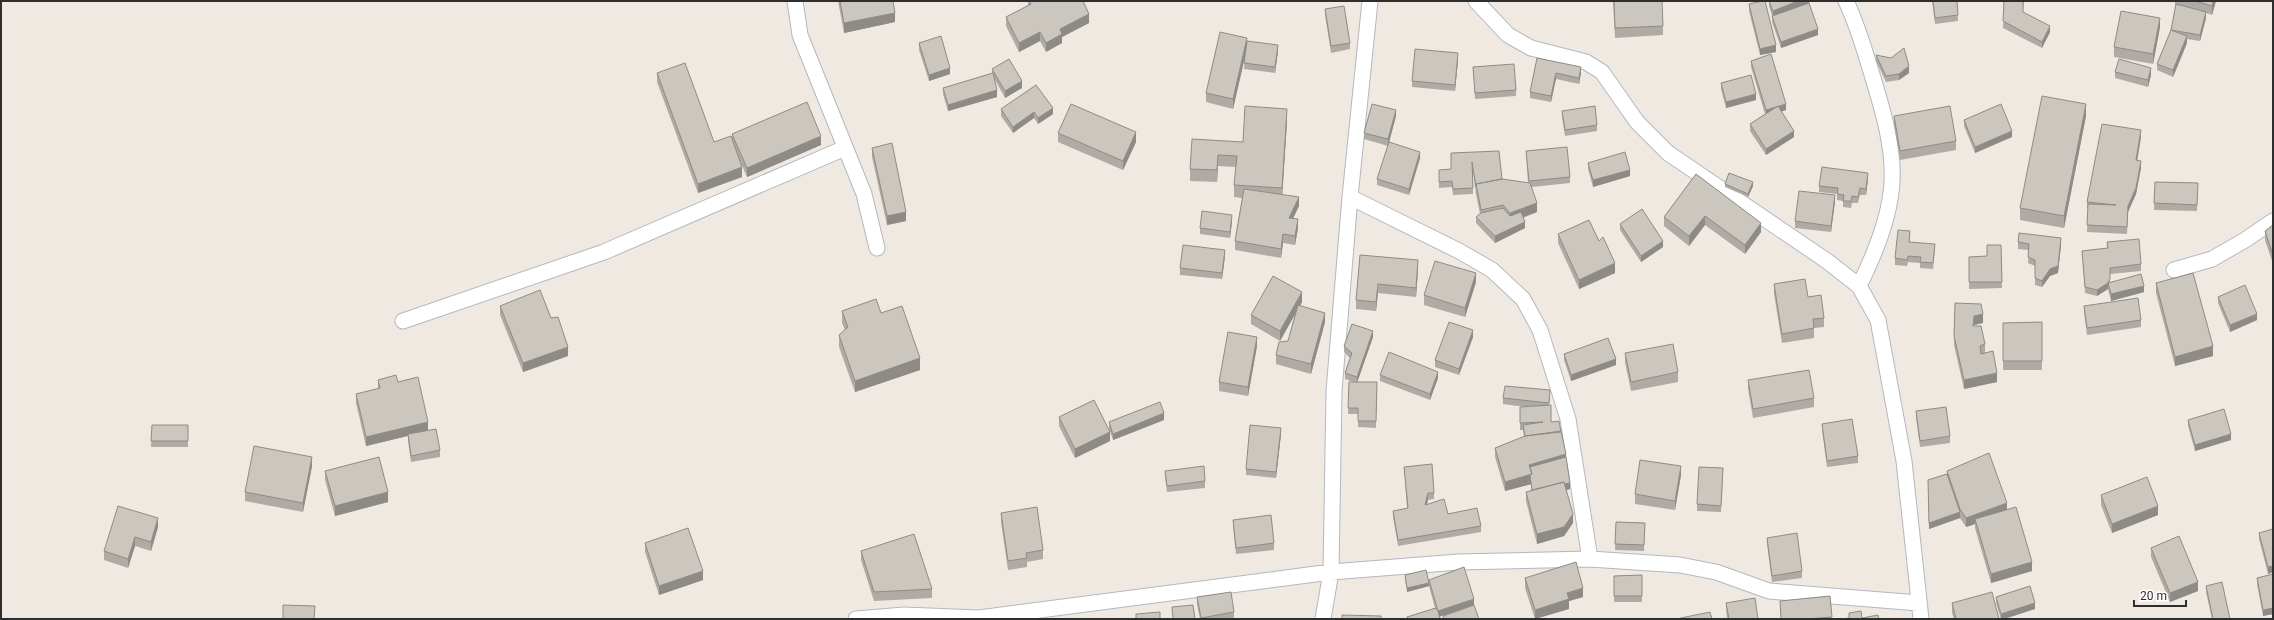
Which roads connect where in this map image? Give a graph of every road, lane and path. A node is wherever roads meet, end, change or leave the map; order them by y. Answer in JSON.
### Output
{"nodes":[{"id":1,"x":795,"y":1,"type":"edge"},
{"id":2,"x":1370,"y":1,"type":"edge"},
{"id":3,"x":1476,"y":1,"type":"edge"},
{"id":4,"x":1846,"y":1,"type":"edge"},
{"id":5,"x":845,"y":148,"type":"junction"},
{"id":6,"x":1350,"y":197,"type":"junction"},
{"id":7,"x":2273,"y":221,"type":"edge"},
{"id":8,"x":877,"y":248,"type":"dead end"},
{"id":9,"x":2174,"y":270,"type":"dead end"},
{"id":10,"x":1859,"y":286,"type":"junction"},
{"id":11,"x":403,"y":321,"type":"dead end"},
{"id":12,"x":1590,"y":559,"type":"junction"},
{"id":13,"x":1330,"y":572,"type":"junction"},
{"id":14,"x":1919,"y":603,"type":"junction"},
{"id":15,"x":856,"y":619,"type":"edge"},
{"id":16,"x":1323,"y":619,"type":"edge"},
{"id":17,"x":1921,"y":619,"type":"edge"}],
"edges":[{"from":1,"to":5,"type":"street"},
{"from":2,"to":6,"type":"street"},
{"from":3,"to":10,"type":"street"},
{"from":4,"to":10,"type":"street"},
{"from":5,"to":8,"type":"street"},
{"from":5,"to":11,"type":"street"},
{"from":6,"to":12,"type":"street"},
{"from":6,"to":13,"type":"street"},
{"from":7,"to":9,"type":"street"},
{"from":10,"to":14,"type":"street"},
{"from":12,"to":13,"type":"street"},
{"from":12,"to":14,"type":"street"},
{"from":13,"to":15,"type":"street"},
{"from":13,"to":16,"type":"street"},
{"from":14,"to":17,"type":"street"}]}
